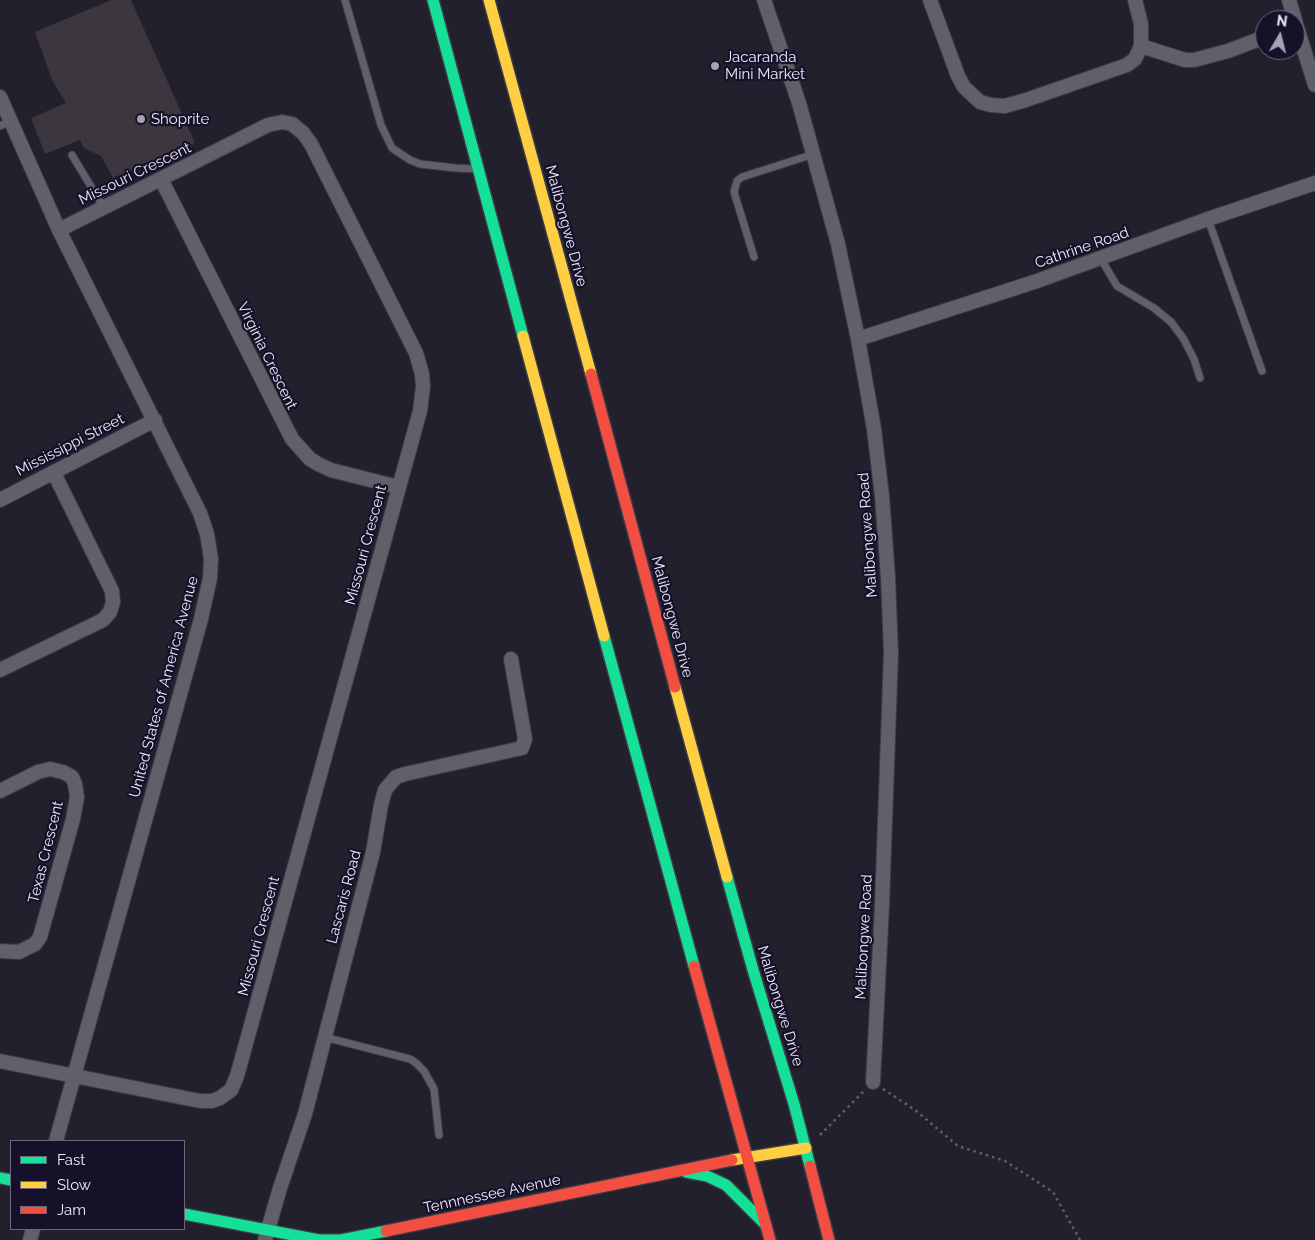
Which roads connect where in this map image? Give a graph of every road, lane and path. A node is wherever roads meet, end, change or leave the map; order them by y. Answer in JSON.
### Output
{"nodes":[{"id":1,"x":345,"y":0,"type":"edge"},
{"id":2,"x":433,"y":0,"type":"edge"},
{"id":3,"x":489,"y":0,"type":"edge"},
{"id":4,"x":764,"y":0,"type":"edge"},
{"id":5,"x":930,"y":0,"type":"edge"},
{"id":6,"x":1135,"y":0,"type":"edge"},
{"id":7,"x":1255,"y":41,"type":"edge"},
{"id":8,"x":1141,"y":46,"type":"junction"},
{"id":9,"x":1305,"y":54,"type":"edge"},
{"id":10,"x":1315,"y":85,"type":"edge"},
{"id":11,"x":0,"y":97,"type":"edge"},
{"id":12,"x":5,"y":124,"type":"edge"},
{"id":13,"x":814,"y":154,"type":"junction"},
{"id":14,"x":72,"y":155,"type":"dead end"},
{"id":15,"x":479,"y":169,"type":"junction"},
{"id":16,"x":161,"y":180,"type":"junction"},
{"id":17,"x":1315,"y":184,"type":"edge"},
{"id":18,"x":104,"y":208,"type":"junction"},
{"id":19,"x":1208,"y":219,"type":"junction"},
{"id":20,"x":59,"y":230,"type":"junction"},
{"id":21,"x":754,"y":257,"type":"dead end"},
{"id":22,"x":1101,"y":259,"type":"junction"},
{"id":23,"x":858,"y":339,"type":"junction"},
{"id":24,"x":1262,"y":371,"type":"dead end"},
{"id":25,"x":1200,"y":378,"type":"dead end"},
{"id":26,"x":155,"y":420,"type":"junction"},
{"id":27,"x":54,"y":473,"type":"junction"},
{"id":28,"x":398,"y":487,"type":"junction"},
{"id":29,"x":0,"y":500,"type":"edge"},
{"id":30,"x":511,"y":659,"type":"dead end"},
{"id":31,"x":0,"y":670,"type":"edge"},
{"id":32,"x":0,"y":791,"type":"edge"},
{"id":33,"x":0,"y":951,"type":"edge"},
{"id":34,"x":324,"y":1037,"type":"junction"},
{"id":35,"x":0,"y":1061,"type":"edge"},
{"id":36,"x":75,"y":1075,"type":"junction"},
{"id":37,"x":873,"y":1082,"type":"junction"},
{"id":38,"x":439,"y":1135,"type":"dead end"},
{"id":39,"x":56,"y":1140,"type":"edge"},
{"id":40,"x":806,"y":1148,"type":"junction"},
{"id":41,"x":746,"y":1157,"type":"junction"},
{"id":42,"x":678,"y":1170,"type":"junction"},
{"id":43,"x":185,"y":1214,"type":"edge"},
{"id":44,"x":766,"y":1224,"type":"junction"},
{"id":45,"x":266,"y":1235,"type":"edge"},
{"id":46,"x":341,"y":1240,"type":"edge"},
{"id":47,"x":770,"y":1240,"type":"edge"},
{"id":48,"x":830,"y":1240,"type":"edge"},
{"id":49,"x":1080,"y":1240,"type":"edge"}],
"edges":[{"from":1,"to":15,"type":"lane"},
{"from":2,"to":15,"type":"main road"},
{"from":3,"to":40,"type":"main road","name":"Malibongwe Drive"},
{"from":4,"to":13,"type":"street","name":"Malibongwe Road"},
{"from":5,"to":8,"type":"street"},
{"from":6,"to":8,"type":"street"},
{"from":7,"to":8,"type":"street"},
{"from":9,"to":10,"type":"street"},
{"from":11,"to":12,"type":"street","name":"United States of America Avenue"},
{"from":12,"to":20,"type":"street","name":"United States of America Avenue"},
{"from":13,"to":21,"type":"lane"},
{"from":13,"to":23,"type":"street","name":"Malibongwe Road"},
{"from":14,"to":18,"type":"lane"},
{"from":15,"to":41,"type":"main road"},
{"from":16,"to":18,"type":"street","name":"Missouri Crescent"},
{"from":16,"to":28,"type":"street","name":"Virginia Crescent"},
{"from":16,"to":28,"type":"street","name":"Missouri Crescent"},
{"from":17,"to":19,"type":"street","name":"Cathrine Road"},
{"from":18,"to":20,"type":"street","name":"Missouri Crescent"},
{"from":19,"to":22,"type":"street","name":"Cathrine Road"},
{"from":19,"to":24,"type":"lane"},
{"from":20,"to":26,"type":"street","name":"United States of America Avenue"},
{"from":22,"to":23,"type":"street","name":"Cathrine Road"},
{"from":22,"to":25,"type":"lane"},
{"from":23,"to":37,"type":"street","name":"Malibongwe Road"},
{"from":26,"to":27,"type":"street","name":"Mississippi Street"},
{"from":26,"to":36,"type":"street","name":"United States of America Avenue"},
{"from":27,"to":29,"type":"street","name":"Mississippi Street"},
{"from":27,"to":31,"type":"street"},
{"from":28,"to":36,"type":"street","name":"Missouri Crescent"},
{"from":30,"to":34,"type":"street","name":"Lascaris Road"},
{"from":32,"to":33,"type":"street","name":"Texas Crescent"},
{"from":34,"to":38,"type":"lane"},
{"from":34,"to":45,"type":"street","name":"Lascaris Road"},
{"from":35,"to":36,"type":"street","name":"Missouri Crescent"},
{"from":36,"to":39,"type":"street","name":"United States of America Avenue"},
{"from":37,"to":40,"type":"path"},
{"from":37,"to":49,"type":"path"},
{"from":40,"to":41,"type":"main road","name":"Tennnessee Avenue"},
{"from":40,"to":48,"type":"main road","name":"Malibongwe Drive"},
{"from":41,"to":42,"type":"main road","name":"Tennnessee Avenue"},
{"from":41,"to":44,"type":"main road"},
{"from":42,"to":44,"type":"main road"},
{"from":42,"to":46,"type":"main road","name":"Tennnessee Avenue"},
{"from":43,"to":45,"type":"main road","name":"Tennnessee Avenue"},
{"from":44,"to":47,"type":"main road"},
{"from":45,"to":46,"type":"main road","name":"Tennnessee Avenue"}]}
